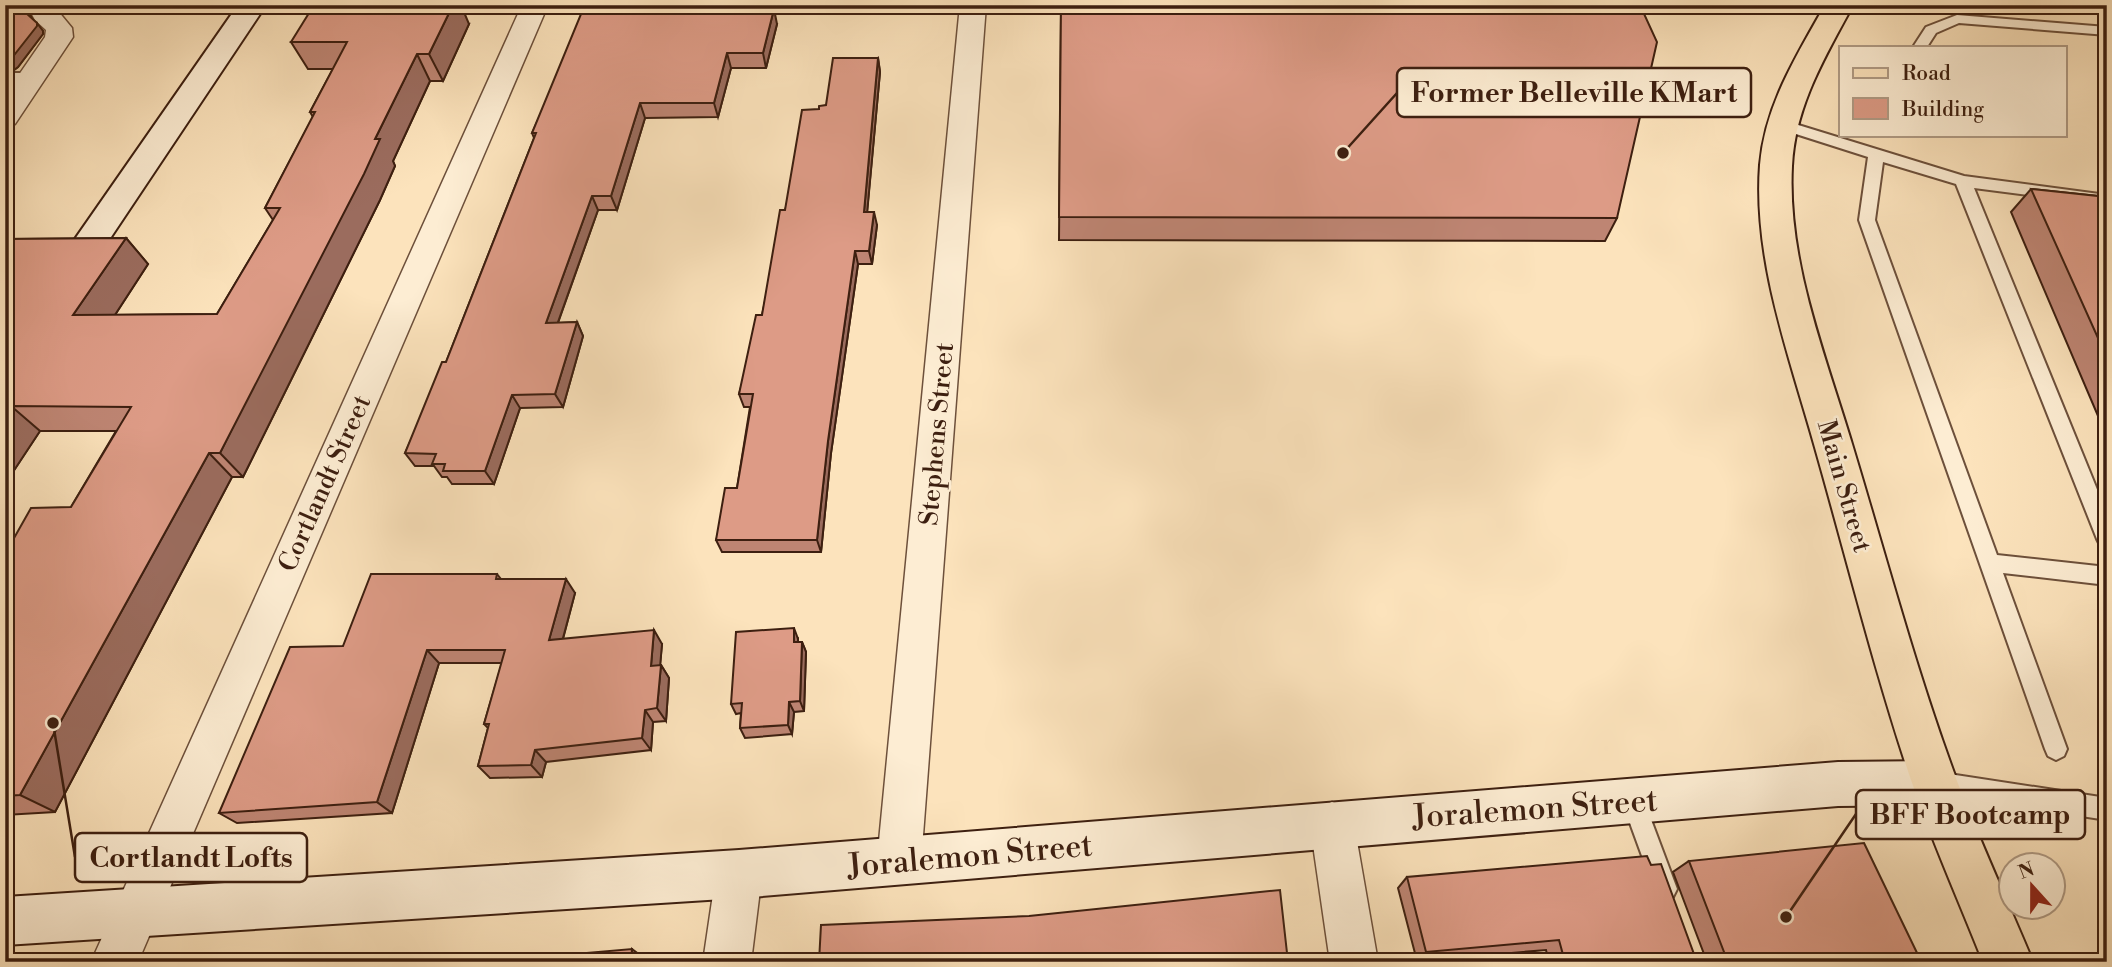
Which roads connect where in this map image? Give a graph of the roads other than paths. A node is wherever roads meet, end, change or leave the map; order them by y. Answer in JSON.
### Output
{"nodes":[{"id":1,"x":40,"y":5,"type":"edge"},
{"id":2,"x":252,"y":5,"type":"edge"},
{"id":3,"x":535,"y":5,"type":"edge"},
{"id":4,"x":973,"y":5,"type":"edge"},
{"id":5,"x":1839,"y":5,"type":"edge"},
{"id":6,"x":2107,"y":31,"type":"edge"},
{"id":7,"x":1921,"y":46,"type":"edge"},
{"id":8,"x":5,"y":78,"type":"edge"},
{"id":9,"x":34,"y":78,"type":"junction"},
{"id":10,"x":5,"y":117,"type":"edge"},
{"id":11,"x":1782,"y":125,"type":"junction"},
{"id":12,"x":1862,"y":142,"type":"edge"},
{"id":13,"x":1876,"y":156,"type":"junction"},
{"id":14,"x":1963,"y":181,"type":"junction"},
{"id":15,"x":2107,"y":200,"type":"edge"},
{"id":16,"x":87,"y":247,"type":"edge"},
{"id":17,"x":2107,"y":539,"type":"edge"},
{"id":18,"x":1989,"y":563,"type":"junction"},
{"id":19,"x":2107,"y":576,"type":"edge"},
{"id":20,"x":2056,"y":749,"type":"dead end"},
{"id":21,"x":1935,"y":783,"type":"junction"},
{"id":22,"x":1633,"y":801,"type":"junction"},
{"id":23,"x":2107,"y":809,"type":"edge"},
{"id":24,"x":1332,"y":824,"type":"junction"},
{"id":25,"x":899,"y":862,"type":"junction"},
{"id":26,"x":739,"y":874,"type":"junction"},
{"id":27,"x":1674,"y":911,"type":"edge"},
{"id":28,"x":135,"y":912,"type":"junction"},
{"id":29,"x":5,"y":921,"type":"edge"},
{"id":30,"x":114,"y":962,"type":"edge"},
{"id":31,"x":727,"y":962,"type":"edge"},
{"id":32,"x":1354,"y":962,"type":"edge"},
{"id":33,"x":2008,"y":962,"type":"edge"}],
"edges":[{"from":1,"to":9,"type":"street"},
{"from":2,"to":16,"type":"street"},
{"from":3,"to":28,"type":"street","name":"Cortlandt Street"},
{"from":4,"to":25,"type":"street","name":"Stephens Street"},
{"from":5,"to":11,"type":"main road","name":"Main Street"},
{"from":6,"to":7,"type":"lane"},
{"from":8,"to":9,"type":"lane"},
{"from":9,"to":10,"type":"street"},
{"from":11,"to":12,"type":"lane"},
{"from":11,"to":21,"type":"main road","name":"Main Street"},
{"from":12,"to":13,"type":"lane"},
{"from":13,"to":14,"type":"lane"},
{"from":13,"to":18,"type":"lane"},
{"from":14,"to":15,"type":"lane"},
{"from":14,"to":17,"type":"lane"},
{"from":18,"to":19,"type":"lane"},
{"from":18,"to":20,"type":"lane"},
{"from":21,"to":22,"type":"street","name":"Joralemon Street"},
{"from":21,"to":23,"type":"lane"},
{"from":21,"to":33,"type":"main road","name":"Main Street"},
{"from":22,"to":24,"type":"street","name":"Joralemon Street"},
{"from":22,"to":27,"type":"lane"},
{"from":24,"to":25,"type":"street","name":"Joralemon Street"},
{"from":24,"to":32,"type":"street"},
{"from":25,"to":26,"type":"street","name":"Joralemon Street"},
{"from":26,"to":28,"type":"street","name":"Joralemon Street"},
{"from":26,"to":31,"type":"street"},
{"from":28,"to":29,"type":"street","name":"Joralemon Street"},
{"from":28,"to":30,"type":"street","name":"Cortlandt Street"}]}
